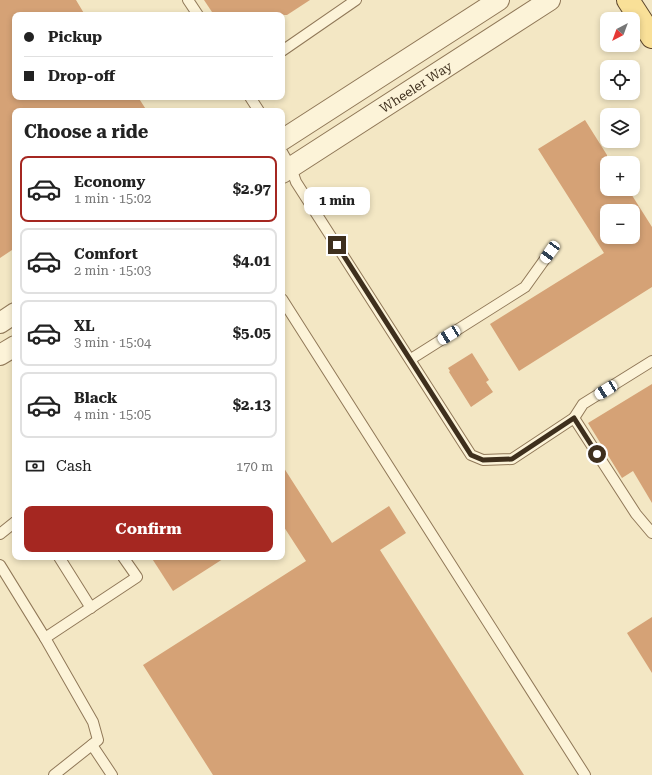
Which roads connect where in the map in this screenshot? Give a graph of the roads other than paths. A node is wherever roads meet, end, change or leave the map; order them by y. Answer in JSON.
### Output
{"nodes":[{"id":1,"x":188,"y":0,"type":"edge"},
{"id":2,"x":356,"y":0,"type":"edge"},
{"id":3,"x":499,"y":0,"type":"edge"},
{"id":4,"x":550,"y":0,"type":"edge"},
{"id":5,"x":628,"y":0,"type":"edge"},
{"id":6,"x":196,"y":12,"type":"edge"},
{"id":7,"x":652,"y":37,"type":"edge"},
{"id":8,"x":285,"y":49,"type":"edge"},
{"id":9,"x":285,"y":138,"type":"edge"},
{"id":10,"x":285,"y":164,"type":"edge"},
{"id":11,"x":550,"y":252,"type":"dead end"},
{"id":12,"x":285,"y":304,"type":"edge"},
{"id":13,"x":12,"y":315,"type":"edge"},
{"id":14,"x":0,"y":323,"type":"edge"},
{"id":15,"x":12,"y":348,"type":"edge"},
{"id":16,"x":0,"y":355,"type":"edge"},
{"id":17,"x":411,"y":359,"type":"junction"},
{"id":18,"x":652,"y":361,"type":"edge"},
{"id":19,"x":574,"y":418,"type":"junction"},
{"id":20,"x":12,"y":524,"type":"edge"},
{"id":21,"x":652,"y":533,"type":"edge"},
{"id":22,"x":0,"y":534,"type":"edge"},
{"id":23,"x":61,"y":560,"type":"edge"},
{"id":24,"x":125,"y":560,"type":"edge"},
{"id":25,"x":0,"y":565,"type":"edge"},
{"id":26,"x":91,"y":608,"type":"junction"},
{"id":27,"x":45,"y":638,"type":"junction"},
{"id":28,"x":92,"y":745,"type":"junction"},
{"id":29,"x":54,"y":775,"type":"edge"},
{"id":30,"x":112,"y":775,"type":"edge"},
{"id":31,"x":585,"y":775,"type":"edge"}],
"edges":[{"from":1,"to":6,"type":"lane"},
{"from":2,"to":8,"type":"lane"},
{"from":3,"to":9,"type":"street","name":"Wheeler Way"},
{"from":4,"to":10,"type":"street","name":"Wheeler Way"},
{"from":5,"to":7,"type":"main road"},
{"from":10,"to":17,"type":"lane"},
{"from":11,"to":17,"type":"lane"},
{"from":12,"to":31,"type":"lane"},
{"from":13,"to":14,"type":"street"},
{"from":15,"to":16,"type":"street"},
{"from":17,"to":19,"type":"lane"},
{"from":18,"to":19,"type":"lane"},
{"from":19,"to":21,"type":"lane"},
{"from":20,"to":22,"type":"lane"},
{"from":23,"to":26,"type":"lane"},
{"from":24,"to":26,"type":"lane"},
{"from":25,"to":27,"type":"lane"},
{"from":26,"to":27,"type":"lane"},
{"from":27,"to":28,"type":"lane"},
{"from":28,"to":29,"type":"lane"},
{"from":28,"to":30,"type":"lane"}]}
